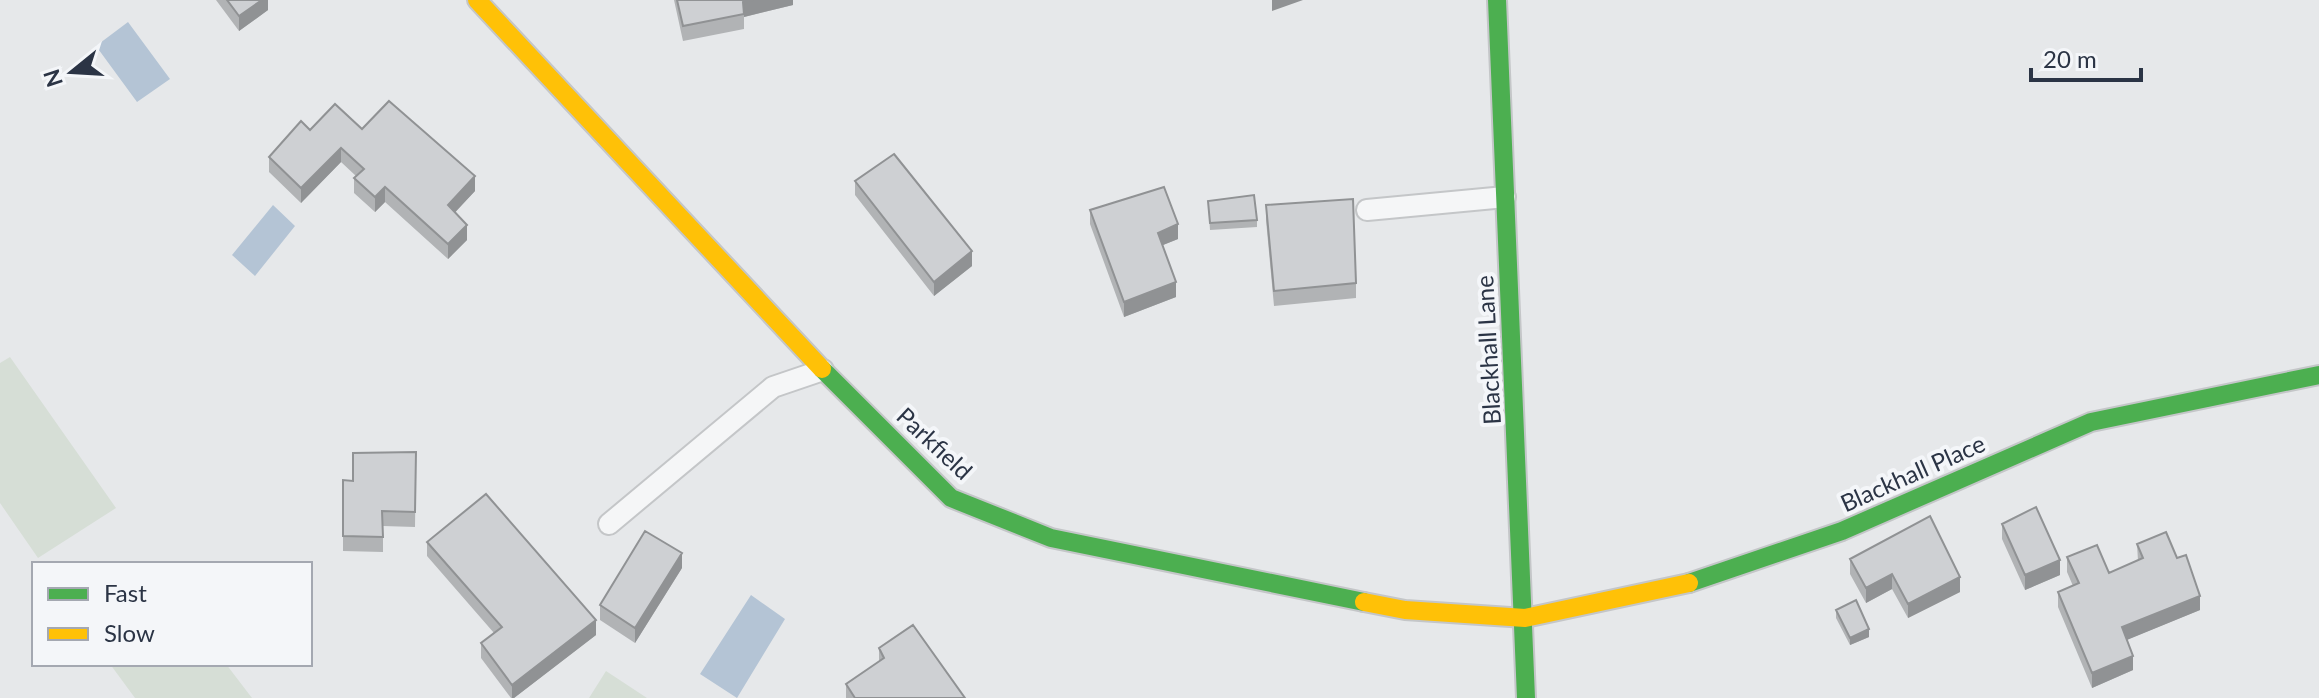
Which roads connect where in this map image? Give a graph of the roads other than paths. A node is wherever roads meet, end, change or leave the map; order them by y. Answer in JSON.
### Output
{"nodes":[{"id":1,"x":477,"y":0,"type":"edge"},
{"id":2,"x":1497,"y":0,"type":"edge"},
{"id":3,"x":1505,"y":197,"type":"junction"},
{"id":4,"x":1367,"y":210,"type":"dead end"},
{"id":5,"x":823,"y":370,"type":"junction"},
{"id":6,"x":2319,"y":375,"type":"edge"},
{"id":7,"x":609,"y":524,"type":"dead end"},
{"id":8,"x":1525,"y":618,"type":"junction"},
{"id":9,"x":1526,"y":698,"type":"edge"}],
"edges":[{"from":1,"to":5,"type":"street","name":"Parkfield"},
{"from":2,"to":3,"type":"street","name":"Blackhall Lane"},
{"from":3,"to":4,"type":"lane"},
{"from":3,"to":8,"type":"street","name":"Blackhall Lane"},
{"from":5,"to":7,"type":"lane"},
{"from":5,"to":8,"type":"street","name":"Parkfield"},
{"from":6,"to":8,"type":"street","name":"Blackhall Place"},
{"from":8,"to":9,"type":"street","name":"Blackhall Lane"}]}
